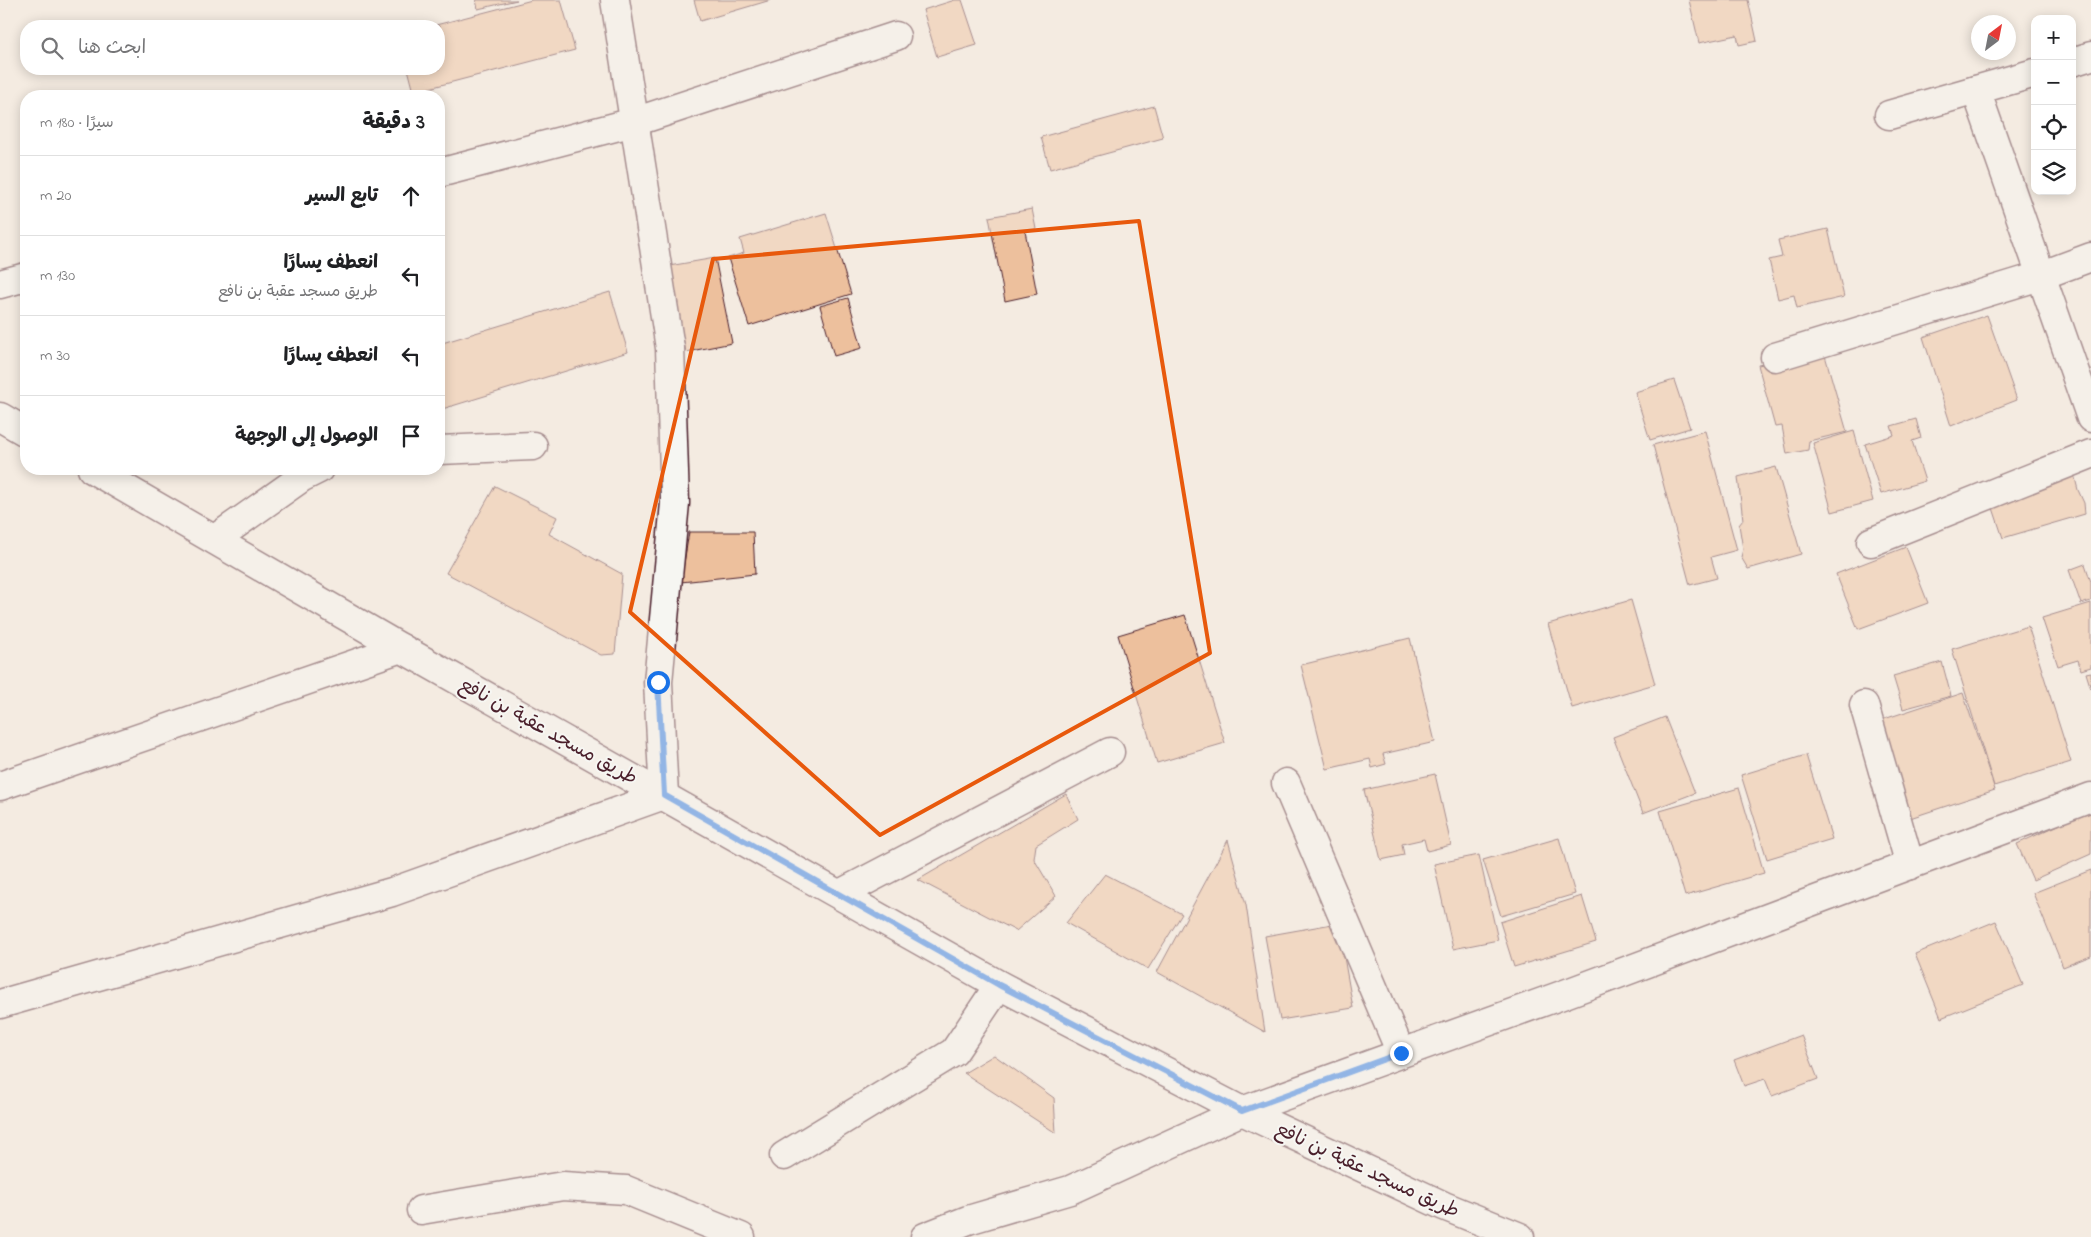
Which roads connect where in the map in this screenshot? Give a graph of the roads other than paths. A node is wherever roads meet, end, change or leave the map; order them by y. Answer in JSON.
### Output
{"nodes":[{"id":1,"x":615,"y":0,"type":"edge"},
{"id":2,"x":896,"y":36,"type":"dead end"},
{"id":3,"x":2091,"y":56,"type":"edge"},
{"id":4,"x":2076,"y":61,"type":"edge"},
{"id":5,"x":2031,"y":74,"type":"edge"},
{"id":6,"x":1976,"y":90,"type":"junction"},
{"id":7,"x":1889,"y":115,"type":"dead end"},
{"id":8,"x":634,"y":122,"type":"junction"},
{"id":9,"x":445,"y":171,"type":"edge"},
{"id":10,"x":2091,"y":257,"type":"edge"},
{"id":11,"x":2040,"y":276,"type":"junction"},
{"id":12,"x":20,"y":279,"type":"edge"},
{"id":13,"x":0,"y":284,"type":"edge"},
{"id":14,"x":1775,"y":357,"type":"dead end"},
{"id":15,"x":0,"y":417,"type":"edge"},
{"id":16,"x":2091,"y":418,"type":"edge"},
{"id":17,"x":20,"y":429,"type":"edge"},
{"id":18,"x":533,"y":446,"type":"dead end"},
{"id":19,"x":445,"y":450,"type":"edge"},
{"id":20,"x":2091,"y":454,"type":"edge"},
{"id":21,"x":102,"y":475,"type":"edge"},
{"id":22,"x":307,"y":475,"type":"edge"},
{"id":23,"x":215,"y":540,"type":"junction"},
{"id":24,"x":1871,"y":542,"type":"dead end"},
{"id":25,"x":401,"y":648,"type":"junction"},
{"id":26,"x":1864,"y":705,"type":"dead end"},
{"id":27,"x":1110,"y":752,"type":"dead end"},
{"id":28,"x":1286,"y":783,"type":"dead end"},
{"id":29,"x":0,"y":786,"type":"edge"},
{"id":30,"x":664,"y":795,"type":"junction"},
{"id":31,"x":2091,"y":797,"type":"edge"},
{"id":32,"x":1910,"y":865,"type":"junction"},
{"id":33,"x":840,"y":894,"type":"junction"},
{"id":34,"x":999,"y":985,"type":"junction"},
{"id":35,"x":0,"y":1004,"type":"edge"},
{"id":36,"x":1401,"y":1053,"type":"junction"},
{"id":37,"x":1242,"y":1111,"type":"junction"},
{"id":38,"x":784,"y":1156,"type":"dead end"},
{"id":39,"x":420,"y":1210,"type":"dead end"},
{"id":40,"x":741,"y":1237,"type":"edge"},
{"id":41,"x":925,"y":1237,"type":"edge"},
{"id":42,"x":1520,"y":1237,"type":"edge"}],
"edges":[{"from":1,"to":8,"type":"street"},
{"from":2,"to":8,"type":"street"},
{"from":3,"to":4,"type":"street"},
{"from":5,"to":6,"type":"street"},
{"from":6,"to":7,"type":"street"},
{"from":6,"to":11,"type":"street"},
{"from":8,"to":9,"type":"street"},
{"from":8,"to":30,"type":"street"},
{"from":10,"to":11,"type":"street"},
{"from":11,"to":14,"type":"street"},
{"from":11,"to":16,"type":"street"},
{"from":12,"to":13,"type":"street"},
{"from":15,"to":17,"type":"street"},
{"from":18,"to":19,"type":"street"},
{"from":20,"to":24,"type":"street"},
{"from":21,"to":23,"type":"street","name":"طريق مسجد عقبة بن نافع"},
{"from":22,"to":23,"type":"street"},
{"from":23,"to":25,"type":"street","name":"طريق مسجد عقبة بن نافع"},
{"from":25,"to":29,"type":"street"},
{"from":25,"to":30,"type":"street","name":"طريق مسجد عقبة بن نافع"},
{"from":26,"to":32,"type":"street"},
{"from":27,"to":33,"type":"street"},
{"from":28,"to":36,"type":"street"},
{"from":30,"to":33,"type":"street","name":"طريق مسجد عقبة بن نافع"},
{"from":30,"to":35,"type":"street"},
{"from":31,"to":32,"type":"street"},
{"from":32,"to":36,"type":"street"},
{"from":33,"to":34,"type":"street","name":"طريق مسجد عقبة بن نافع"},
{"from":34,"to":37,"type":"street","name":"طريق مسجد عقبة بن نافع"},
{"from":34,"to":38,"type":"street"},
{"from":36,"to":37,"type":"street"},
{"from":37,"to":41,"type":"street"},
{"from":37,"to":42,"type":"street","name":"طريق مسجد عقبة بن نافع"},
{"from":39,"to":40,"type":"street"}]}
